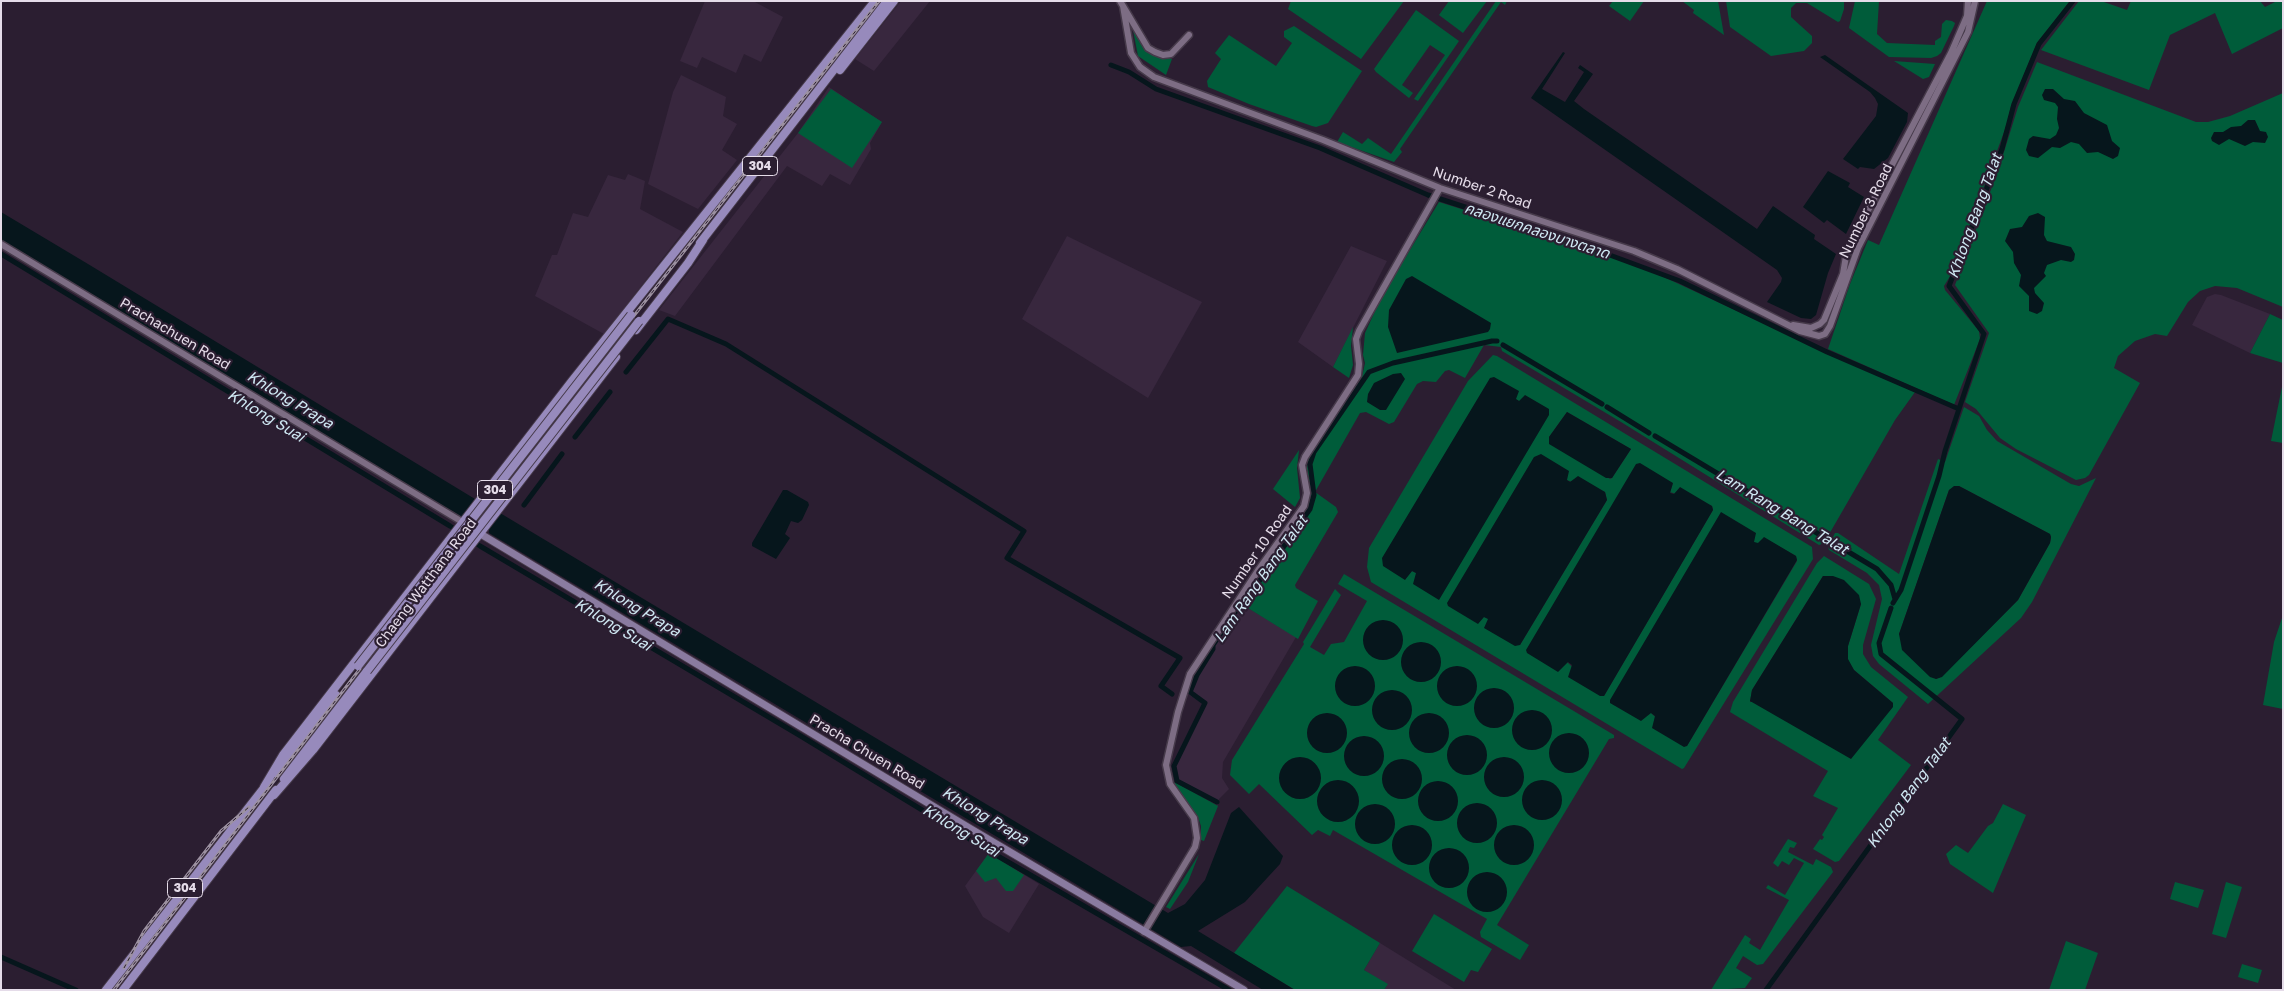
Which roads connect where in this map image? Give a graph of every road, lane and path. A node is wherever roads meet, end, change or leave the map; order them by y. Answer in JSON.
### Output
{"nodes":[{"id":1,"x":870,"y":1,"type":"edge"},
{"id":2,"x":876,"y":1,"type":"edge"},
{"id":3,"x":887,"y":1,"type":"edge"},
{"id":4,"x":894,"y":1,"type":"edge"},
{"id":5,"x":1968,"y":1,"type":"edge"},
{"id":6,"x":1975,"y":1,"type":"edge"},
{"id":7,"x":1121,"y":3,"type":"edge"},
{"id":8,"x":1189,"y":36,"type":"dead end"},
{"id":9,"x":818,"y":93,"type":"junction"},
{"id":10,"x":795,"y":102,"type":"junction"},
{"id":11,"x":1440,"y":188,"type":"junction"},
{"id":12,"x":687,"y":238,"type":"junction"},
{"id":13,"x":703,"y":240,"type":"junction"},
{"id":14,"x":1,"y":244,"type":"edge"},
{"id":15,"x":1784,"y":322,"type":"junction"},
{"id":16,"x":565,"y":390,"type":"junction"},
{"id":17,"x":579,"y":405,"type":"junction"},
{"id":18,"x":516,"y":453,"type":"junction"},
{"id":19,"x":531,"y":467,"type":"junction"},
{"id":20,"x":459,"y":529,"type":"junction"},
{"id":21,"x":475,"y":538,"type":"junction"},
{"id":22,"x":425,"y":573,"type":"junction"},
{"id":23,"x":440,"y":584,"type":"junction"},
{"id":24,"x":396,"y":609,"type":"junction"},
{"id":25,"x":412,"y":620,"type":"junction"},
{"id":26,"x":385,"y":624,"type":"junction"},
{"id":27,"x":400,"y":637,"type":"junction"},
{"id":28,"x":264,"y":787,"type":"junction"},
{"id":29,"x":274,"y":795,"type":"junction"},
{"id":30,"x":1145,"y":930,"type":"junction"},
{"id":31,"x":106,"y":990,"type":"edge"},
{"id":32,"x":123,"y":990,"type":"edge"},
{"id":33,"x":1244,"y":990,"type":"edge"}],
"edges":[{"from":1,"to":10,"type":"main road","name":"Chaeng Watthana Road","number":"304"},
{"from":2,"to":10,"type":"main road","name":"Chaeng Watthana Road","number":"304"},
{"from":3,"to":9,"type":"main road","name":"Chaeng Watthana Road","number":"304"},
{"from":4,"to":9,"type":"main road","name":"Chaeng Watthana Road","number":"304"},
{"from":5,"to":15,"type":"street","name":"Number 3 Road"},
{"from":6,"to":15,"type":"street","name":"Number 3 Road"},
{"from":7,"to":8,"type":"street"},
{"from":7,"to":11,"type":"street","name":"Number 2 Road"},
{"from":9,"to":13,"type":"main road","name":"Chaeng Watthana Road","number":"304"},
{"from":10,"to":12,"type":"main road","name":"Chaeng Watthana Road","number":"304"},
{"from":11,"to":15,"type":"street","name":"Number 2 Road"},
{"from":11,"to":30,"type":"street","name":"Number 10 Road"},
{"from":12,"to":16,"type":"main road","name":"Chaeng Watthana Road","number":"304"},
{"from":12,"to":28,"type":"main road","name":"Chaeng Watthana Road","number":"304","bridge":true},
{"from":13,"to":17,"type":"main road","name":"Chaeng Watthana Road","number":"304"},
{"from":13,"to":29,"type":"main road","name":"Chaeng Watthana Road","number":"304","bridge":true},
{"from":14,"to":20,"type":"street","name":"Prachachuen Road"},
{"from":16,"to":17,"type":"main road"},
{"from":16,"to":18,"type":"main road","name":"Chaeng Watthana Road","number":"304"},
{"from":17,"to":19,"type":"main road","name":"Chaeng Watthana Road","number":"304"},
{"from":18,"to":19,"type":"main road"},
{"from":18,"to":20,"type":"main road","name":"Chaeng Watthana Road","number":"304"},
{"from":19,"to":21,"type":"main road","name":"Chaeng Watthana Road","number":"304"},
{"from":20,"to":22,"type":"main road","name":"Chaeng Watthana Road","number":"304"},
{"from":21,"to":23,"type":"main road","name":"Chaeng Watthana Road","number":"304"},
{"from":21,"to":30,"type":"main road","name":"Pracha Chuen Road"},
{"from":22,"to":23,"type":"main road"},
{"from":22,"to":24,"type":"main road","name":"Chaeng Watthana Road","number":"304"},
{"from":23,"to":25,"type":"main road","name":"Chaeng Watthana Road","number":"304"},
{"from":24,"to":25,"type":"main road"},
{"from":24,"to":26,"type":"main road","name":"Chaeng Watthana Road","number":"304"},
{"from":25,"to":27,"type":"main road","name":"Chaeng Watthana Road","number":"304"},
{"from":26,"to":27,"type":"main road"},
{"from":26,"to":28,"type":"main road","name":"Chaeng Watthana Road","number":"304"},
{"from":27,"to":29,"type":"main road","name":"Chaeng Watthana Road","number":"304"},
{"from":28,"to":31,"type":"main road","name":"Chaeng Watthana Road","number":"304"},
{"from":29,"to":32,"type":"main road","name":"Chaeng Watthana Road","number":"304"},
{"from":30,"to":33,"type":"main road","name":"Pracha Chuen Road"}]}
